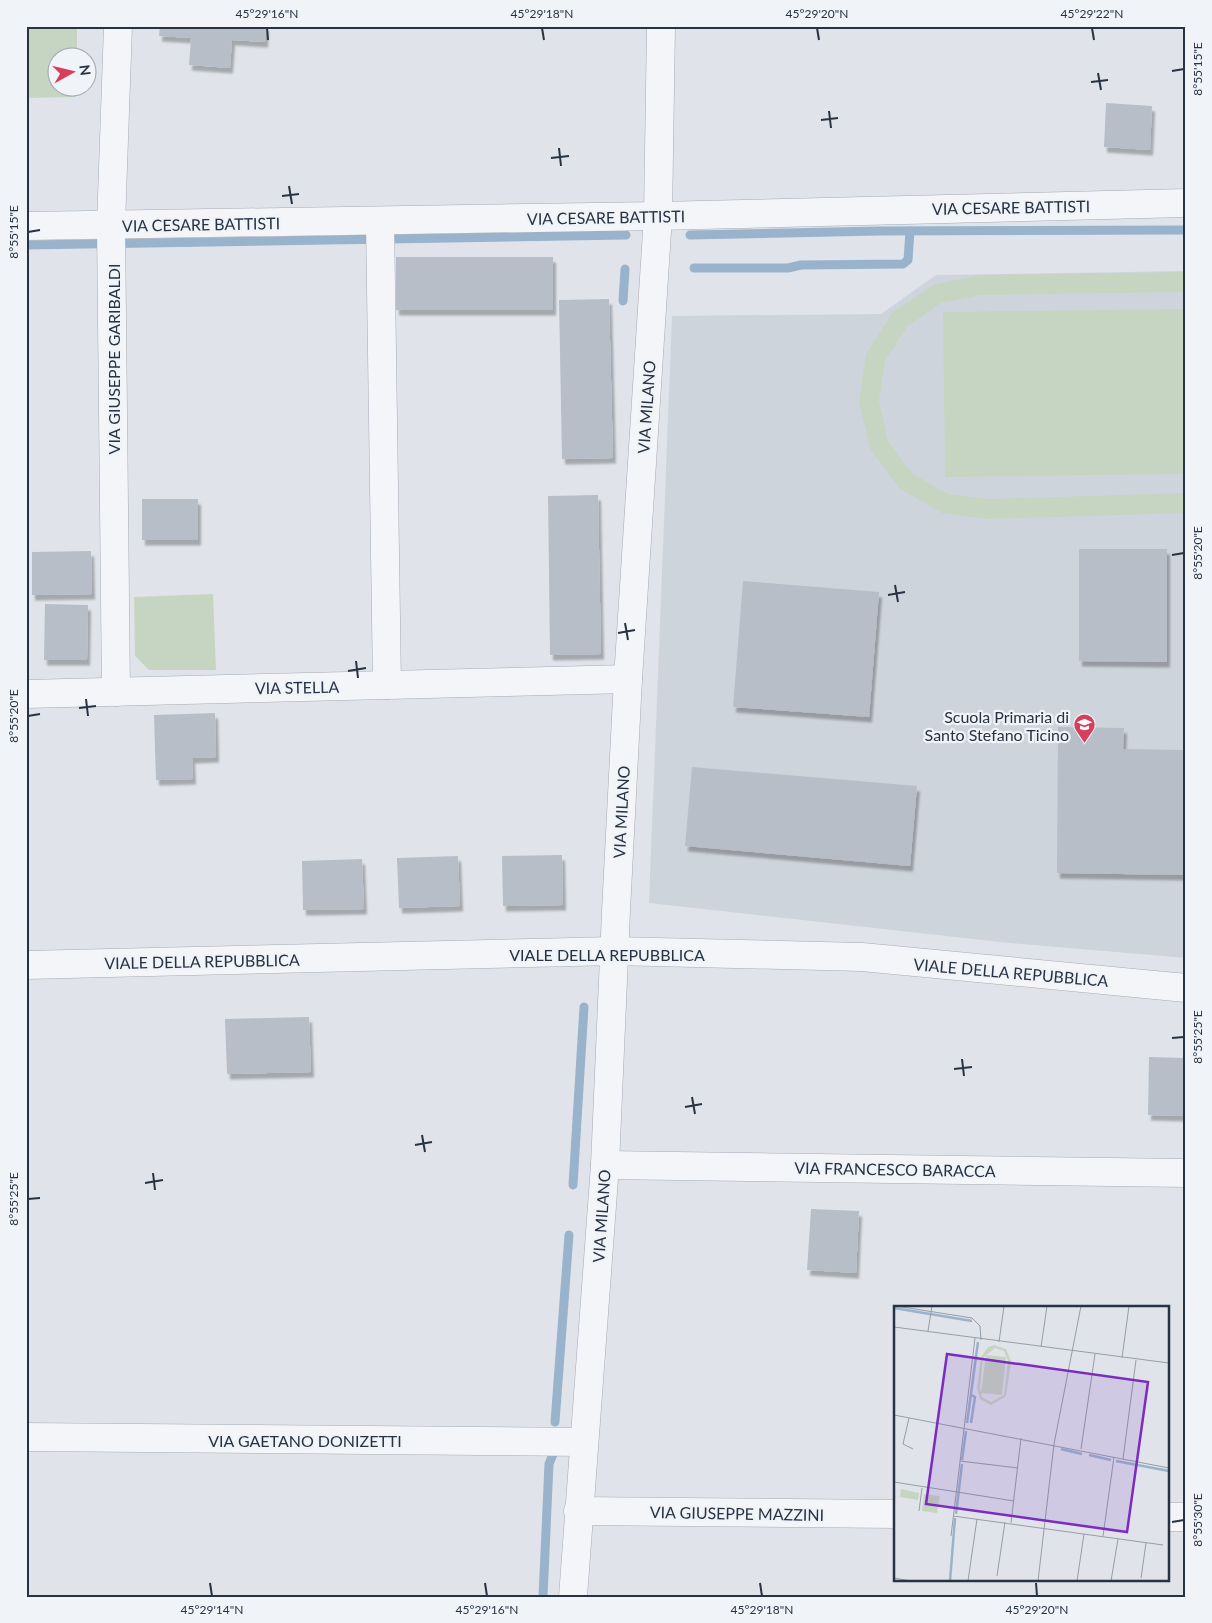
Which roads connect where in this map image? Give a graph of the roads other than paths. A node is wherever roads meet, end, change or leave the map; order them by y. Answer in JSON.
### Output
{"nodes":[{"id":1,"x":118,"y":26,"type":"edge"},
{"id":2,"x":661,"y":26,"type":"edge"},
{"id":3,"x":1186,"y":203,"type":"edge"},
{"id":4,"x":658,"y":216,"type":"junction"},
{"id":5,"x":26,"y":226,"type":"edge"},
{"id":6,"x":380,"y":233,"type":"junction"},
{"id":7,"x":112,"y":237,"type":"junction"},
{"id":8,"x":628,"y":679,"type":"junction"},
{"id":9,"x":387,"y":685,"type":"junction"},
{"id":10,"x":116,"y":692,"type":"junction"},
{"id":11,"x":26,"y":694,"type":"edge"},
{"id":12,"x":614,"y":951,"type":"junction"},
{"id":13,"x":26,"y":965,"type":"edge"},
{"id":14,"x":1186,"y":988,"type":"edge"},
{"id":15,"x":605,"y":1165,"type":"junction"},
{"id":16,"x":1186,"y":1173,"type":"edge"},
{"id":17,"x":26,"y":1438,"type":"edge"},
{"id":18,"x":584,"y":1442,"type":"junction"},
{"id":19,"x":578,"y":1511,"type":"junction"},
{"id":20,"x":894,"y":1514,"type":"edge"},
{"id":21,"x":1170,"y":1517,"type":"edge"},
{"id":22,"x":1186,"y":1517,"type":"edge"},
{"id":23,"x":572,"y":1597,"type":"edge"}],
"edges":[{"from":1,"to":7,"type":"street","name":"VIA GIUSEPPE GARIBALDI"},
{"from":2,"to":4,"type":"street","name":"VIA MILANO"},
{"from":3,"to":4,"type":"street","name":"VIA CESARE BATTISTI"},
{"from":4,"to":6,"type":"street","name":"VIA CESARE BATTISTI"},
{"from":4,"to":8,"type":"street","name":"VIA MILANO"},
{"from":5,"to":7,"type":"street","name":"VIA CESARE BATTISTI"},
{"from":6,"to":7,"type":"street","name":"VIA CESARE BATTISTI"},
{"from":6,"to":9,"type":"street"},
{"from":7,"to":10,"type":"street","name":"VIA GIUSEPPE GARIBALDI"},
{"from":8,"to":9,"type":"street","name":"VIA STELLA"},
{"from":8,"to":12,"type":"street","name":"VIA MILANO"},
{"from":9,"to":10,"type":"street","name":"VIA STELLA"},
{"from":10,"to":11,"type":"street","name":"VIA STELLA"},
{"from":12,"to":13,"type":"street","name":"VIALE DELLA REPUBBLICA"},
{"from":12,"to":14,"type":"street","name":"VIALE DELLA REPUBBLICA"},
{"from":12,"to":15,"type":"street","name":"VIA MILANO"},
{"from":15,"to":16,"type":"street","name":"VIA FRANCESCO BARACCA"},
{"from":15,"to":18,"type":"street","name":"VIA MILANO"},
{"from":17,"to":18,"type":"street","name":"VIA GAETANO DONIZETTI"},
{"from":18,"to":19,"type":"street","name":"VIA MILANO"},
{"from":19,"to":20,"type":"street","name":"VIA GIUSEPPE MAZZINI"},
{"from":19,"to":23,"type":"street","name":"VIA MILANO"},
{"from":21,"to":22,"type":"street"}]}
